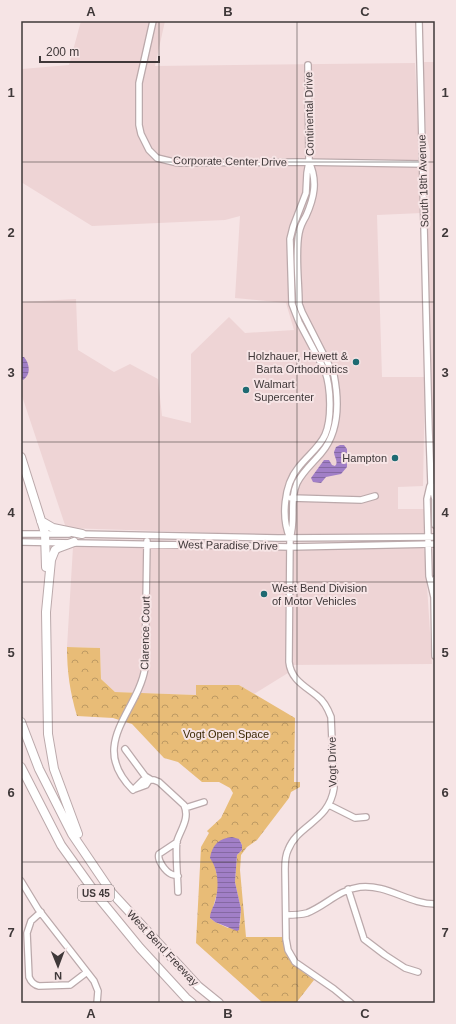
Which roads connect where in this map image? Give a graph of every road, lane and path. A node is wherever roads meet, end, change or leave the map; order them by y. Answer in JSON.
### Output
{"nodes":[{"id":1,"x":153,"y":21,"type":"edge"},
{"id":2,"x":419,"y":21,"type":"edge"},
{"id":3,"x":308,"y":65,"type":"dead end"},
{"id":4,"x":310,"y":162,"type":"junction"},
{"id":5,"x":423,"y":164,"type":"junction"},
{"id":6,"x":21,"y":457,"type":"edge"},
{"id":7,"x":431,"y":484,"type":"junction"},
{"id":8,"x":375,"y":496,"type":"dead end"},
{"id":9,"x":286,"y":497,"type":"junction"},
{"id":10,"x":293,"y":499,"type":"junction"},
{"id":11,"x":41,"y":521,"type":"junction"},
{"id":12,"x":435,"y":525,"type":"edge"},
{"id":13,"x":21,"y":534,"type":"edge"},
{"id":14,"x":82,"y":534,"type":"junction"},
{"id":15,"x":147,"y":536,"type":"junction"},
{"id":16,"x":45,"y":537,"type":"junction"},
{"id":17,"x":428,"y":537,"type":"junction"},
{"id":18,"x":435,"y":537,"type":"edge"},
{"id":19,"x":290,"y":538,"type":"junction"},
{"id":20,"x":21,"y":542,"type":"edge"},
{"id":21,"x":74,"y":542,"type":"junction"},
{"id":22,"x":147,"y":544,"type":"junction"},
{"id":23,"x":428,"y":544,"type":"junction"},
{"id":24,"x":435,"y":544,"type":"edge"},
{"id":25,"x":290,"y":547,"type":"junction"},
{"id":26,"x":435,"y":579,"type":"edge"},
{"id":27,"x":47,"y":592,"type":"junction"},
{"id":28,"x":434,"y":597,"type":"junction"},
{"id":29,"x":435,"y":656,"type":"edge"},
{"id":30,"x":21,"y":722,"type":"edge"},
{"id":31,"x":125,"y":749,"type":"dead end"},
{"id":32,"x":21,"y":767,"type":"edge"},
{"id":33,"x":21,"y":779,"type":"edge"},
{"id":34,"x":150,"y":779,"type":"junction"},
{"id":35,"x":204,"y":802,"type":"dead end"},
{"id":36,"x":329,"y":805,"type":"junction"},
{"id":37,"x":185,"y":808,"type":"junction"},
{"id":38,"x":366,"y":818,"type":"dead end"},
{"id":39,"x":177,"y":842,"type":"junction"},
{"id":40,"x":61,"y":845,"type":"junction"},
{"id":41,"x":90,"y":860,"type":"junction"},
{"id":42,"x":178,"y":876,"type":"junction"},
{"id":43,"x":21,"y":881,"type":"edge"},
{"id":44,"x":348,"y":889,"type":"junction"},
{"id":45,"x":178,"y":892,"type":"dead end"},
{"id":46,"x":435,"y":904,"type":"edge"},
{"id":47,"x":41,"y":912,"type":"junction"},
{"id":48,"x":286,"y":915,"type":"junction"},
{"id":49,"x":87,"y":972,"type":"junction"},
{"id":50,"x":418,"y":972,"type":"dead end"},
{"id":51,"x":97,"y":1003,"type":"edge"},
{"id":52,"x":192,"y":1003,"type":"edge"},
{"id":53,"x":219,"y":1003,"type":"edge"},
{"id":54,"x":351,"y":1003,"type":"edge"}],
"edges":[{"from":1,"to":4,"type":"street","name":"Corporate Center Drive"},
{"from":2,"to":5,"type":"street","name":"South 18th Avenue"},
{"from":3,"to":4,"type":"street","name":"Continental Drive"},
{"from":4,"to":5,"type":"street","name":"Corporate Center Drive"},
{"from":4,"to":9,"type":"street","name":"Continental Drive"},
{"from":4,"to":10,"type":"street","name":"Continental Drive"},
{"from":5,"to":7,"type":"street","name":"South 18th Avenue"},
{"from":6,"to":11,"type":"highway"},
{"from":7,"to":12,"type":"street","name":"South 18th Avenue"},
{"from":7,"to":17,"type":"street","name":"South 18th Avenue"},
{"from":8,"to":10,"type":"street"},
{"from":9,"to":10,"type":"street"},
{"from":9,"to":19,"type":"street","name":"Continental Drive"},
{"from":10,"to":19,"type":"street","name":"Continental Drive"},
{"from":11,"to":14,"type":"highway"},
{"from":11,"to":16,"type":"highway"},
{"from":13,"to":16,"type":"street","name":"West Paradise Drive"},
{"from":14,"to":15,"type":"street","name":"West Paradise Drive"},
{"from":14,"to":16,"type":"street","name":"West Paradise Drive"},
{"from":15,"to":19,"type":"street","name":"West Paradise Drive"},
{"from":15,"to":22,"type":"street","name":"Clarence Court"},
{"from":16,"to":20,"type":"street","name":"West Paradise Drive"},
{"from":16,"to":21,"type":"street","name":"West Paradise Drive"},
{"from":16,"to":27,"type":"highway"},
{"from":17,"to":18,"type":"street","name":"West Paradise Drive"},
{"from":17,"to":19,"type":"street","name":"West Paradise Drive"},
{"from":17,"to":23,"type":"street","name":"South 18th Avenue"},
{"from":19,"to":25,"type":"street","name":"Vogt Drive"},
{"from":21,"to":22,"type":"street","name":"West Paradise Drive"},
{"from":21,"to":27,"type":"highway"},
{"from":22,"to":25,"type":"street","name":"West Paradise Drive"},
{"from":22,"to":34,"type":"street","name":"Clarence Court"},
{"from":23,"to":24,"type":"street","name":"West Paradise Drive"},
{"from":23,"to":25,"type":"street","name":"West Paradise Drive"},
{"from":23,"to":28,"type":"street","name":"South 18th Avenue"},
{"from":25,"to":36,"type":"street","name":"Vogt Drive"},
{"from":26,"to":28,"type":"street","name":"South 18th Avenue"},
{"from":27,"to":41,"type":"highway"},
{"from":28,"to":29,"type":"street","name":"South 18th Avenue"},
{"from":30,"to":41,"type":"highway","name":"West Bend Freeway","number":"US 45"},
{"from":31,"to":34,"type":"street"},
{"from":32,"to":40,"type":"highway","name":"West Bend Freeway","number":"US 45"},
{"from":33,"to":40,"type":"highway"},
{"from":34,"to":37,"type":"street"},
{"from":35,"to":37,"type":"street"},
{"from":36,"to":38,"type":"street"},
{"from":36,"to":48,"type":"street","name":"Vogt Drive"},
{"from":37,"to":39,"type":"street"},
{"from":39,"to":42,"type":"street"},
{"from":39,"to":42,"type":"street"},
{"from":40,"to":52,"type":"highway","name":"West Bend Freeway","number":"US 45"},
{"from":41,"to":53,"type":"highway","name":"West Bend Freeway","number":"US 45"},
{"from":42,"to":45,"type":"street"},
{"from":43,"to":47,"type":"street"},
{"from":44,"to":46,"type":"street"},
{"from":44,"to":48,"type":"street"},
{"from":44,"to":50,"type":"street"},
{"from":47,"to":49,"type":"street"},
{"from":47,"to":49,"type":"street"},
{"from":48,"to":54,"type":"street","name":"Vogt Drive"},
{"from":49,"to":51,"type":"street"}]}
